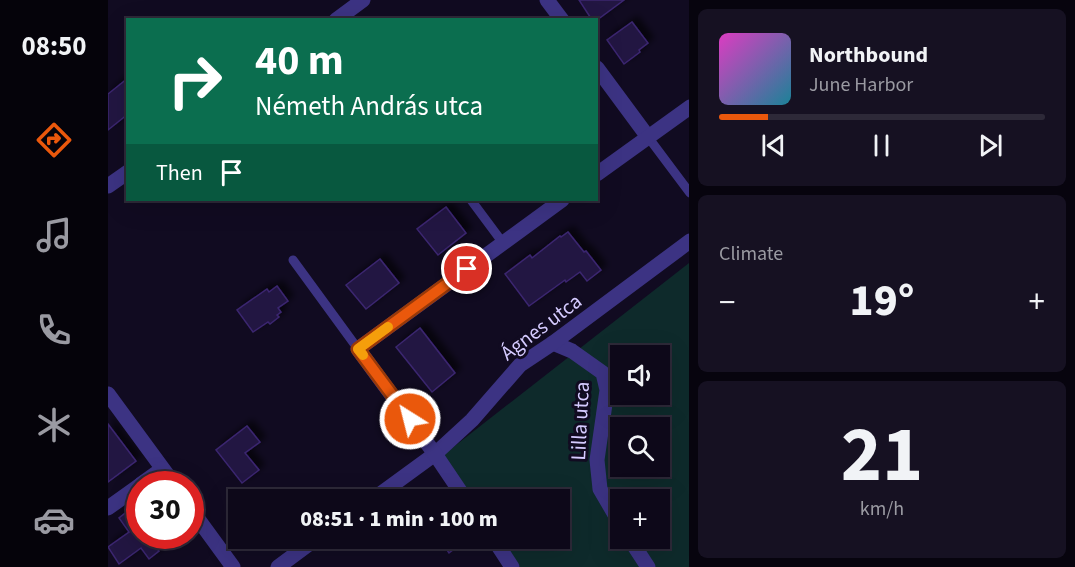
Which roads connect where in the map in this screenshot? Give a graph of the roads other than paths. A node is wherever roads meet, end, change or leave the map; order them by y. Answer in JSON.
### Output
{"nodes":[{"id":1,"x":363,"y":0,"type":"edge"},
{"id":2,"x":547,"y":0,"type":"edge"},
{"id":3,"x":339,"y":18,"type":"edge"},
{"id":4,"x":560,"y":18,"type":"edge"},
{"id":5,"x":598,"y":69,"type":"edge"},
{"id":6,"x":689,"y":108,"type":"edge"},
{"id":7,"x":648,"y":137,"type":"junction"},
{"id":8,"x":126,"y":173,"type":"edge"},
{"id":9,"x":598,"y":173,"type":"edge"},
{"id":10,"x":108,"y":186,"type":"edge"},
{"id":11,"x":689,"y":191,"type":"edge"},
{"id":12,"x":472,"y":201,"type":"edge"},
{"id":13,"x":561,"y":201,"type":"edge"},
{"id":14,"x":503,"y":243,"type":"junction"},
{"id":15,"x":689,"y":243,"type":"edge"},
{"id":16,"x":293,"y":260,"type":"dead end"},
{"id":17,"x":553,"y":344,"type":"junction"},
{"id":18,"x":358,"y":349,"type":"junction"},
{"id":19,"x":108,"y":394,"type":"edge"},
{"id":20,"x":435,"y":454,"type":"junction"},
{"id":21,"x":162,"y":469,"type":"joint"},
{"id":22,"x":159,"y":471,"type":"edge"},
{"id":23,"x":387,"y":489,"type":"edge"},
{"id":24,"x":459,"y":489,"type":"edge"},
{"id":25,"x":126,"y":495,"type":"edge"},
{"id":26,"x":610,"y":506,"type":"edge"},
{"id":27,"x":108,"y":508,"type":"edge"},
{"id":28,"x":204,"y":527,"type":"edge"},
{"id":29,"x":302,"y":549,"type":"edge"},
{"id":30,"x":500,"y":549,"type":"edge"},
{"id":31,"x":636,"y":549,"type":"edge"},
{"id":32,"x":233,"y":567,"type":"edge"},
{"id":33,"x":278,"y":567,"type":"edge"},
{"id":34,"x":512,"y":567,"type":"edge"},
{"id":35,"x":648,"y":567,"type":"edge"}],
"edges":[{"from":1,"to":3,"type":"street"},
{"from":2,"to":4,"type":"street"},
{"from":5,"to":7,"type":"street"},
{"from":6,"to":7,"type":"street"},
{"from":7,"to":9,"type":"street"},
{"from":7,"to":11,"type":"lane"},
{"from":8,"to":10,"type":"street"},
{"from":12,"to":14,"type":"lane"},
{"from":13,"to":14,"type":"street"},
{"from":14,"to":18,"type":"street"},
{"from":15,"to":17,"type":"street","name":"Ágnes utca"},
{"from":16,"to":18,"type":"lane"},
{"from":17,"to":20,"type":"street","name":"Ágnes utca"},
{"from":17,"to":26,"type":"street","name":"Lilla utca"},
{"from":18,"to":20,"type":"street"},
{"from":19,"to":21,"type":"street"},
{"from":20,"to":23,"type":"street","name":"Ágnes utca"},
{"from":20,"to":24,"type":"street"},
{"from":21,"to":22,"type":"street"},
{"from":25,"to":27,"type":"street"},
{"from":28,"to":32,"type":"street"},
{"from":29,"to":33,"type":"street"},
{"from":30,"to":34,"type":"street"},
{"from":31,"to":35,"type":"street"}]}
